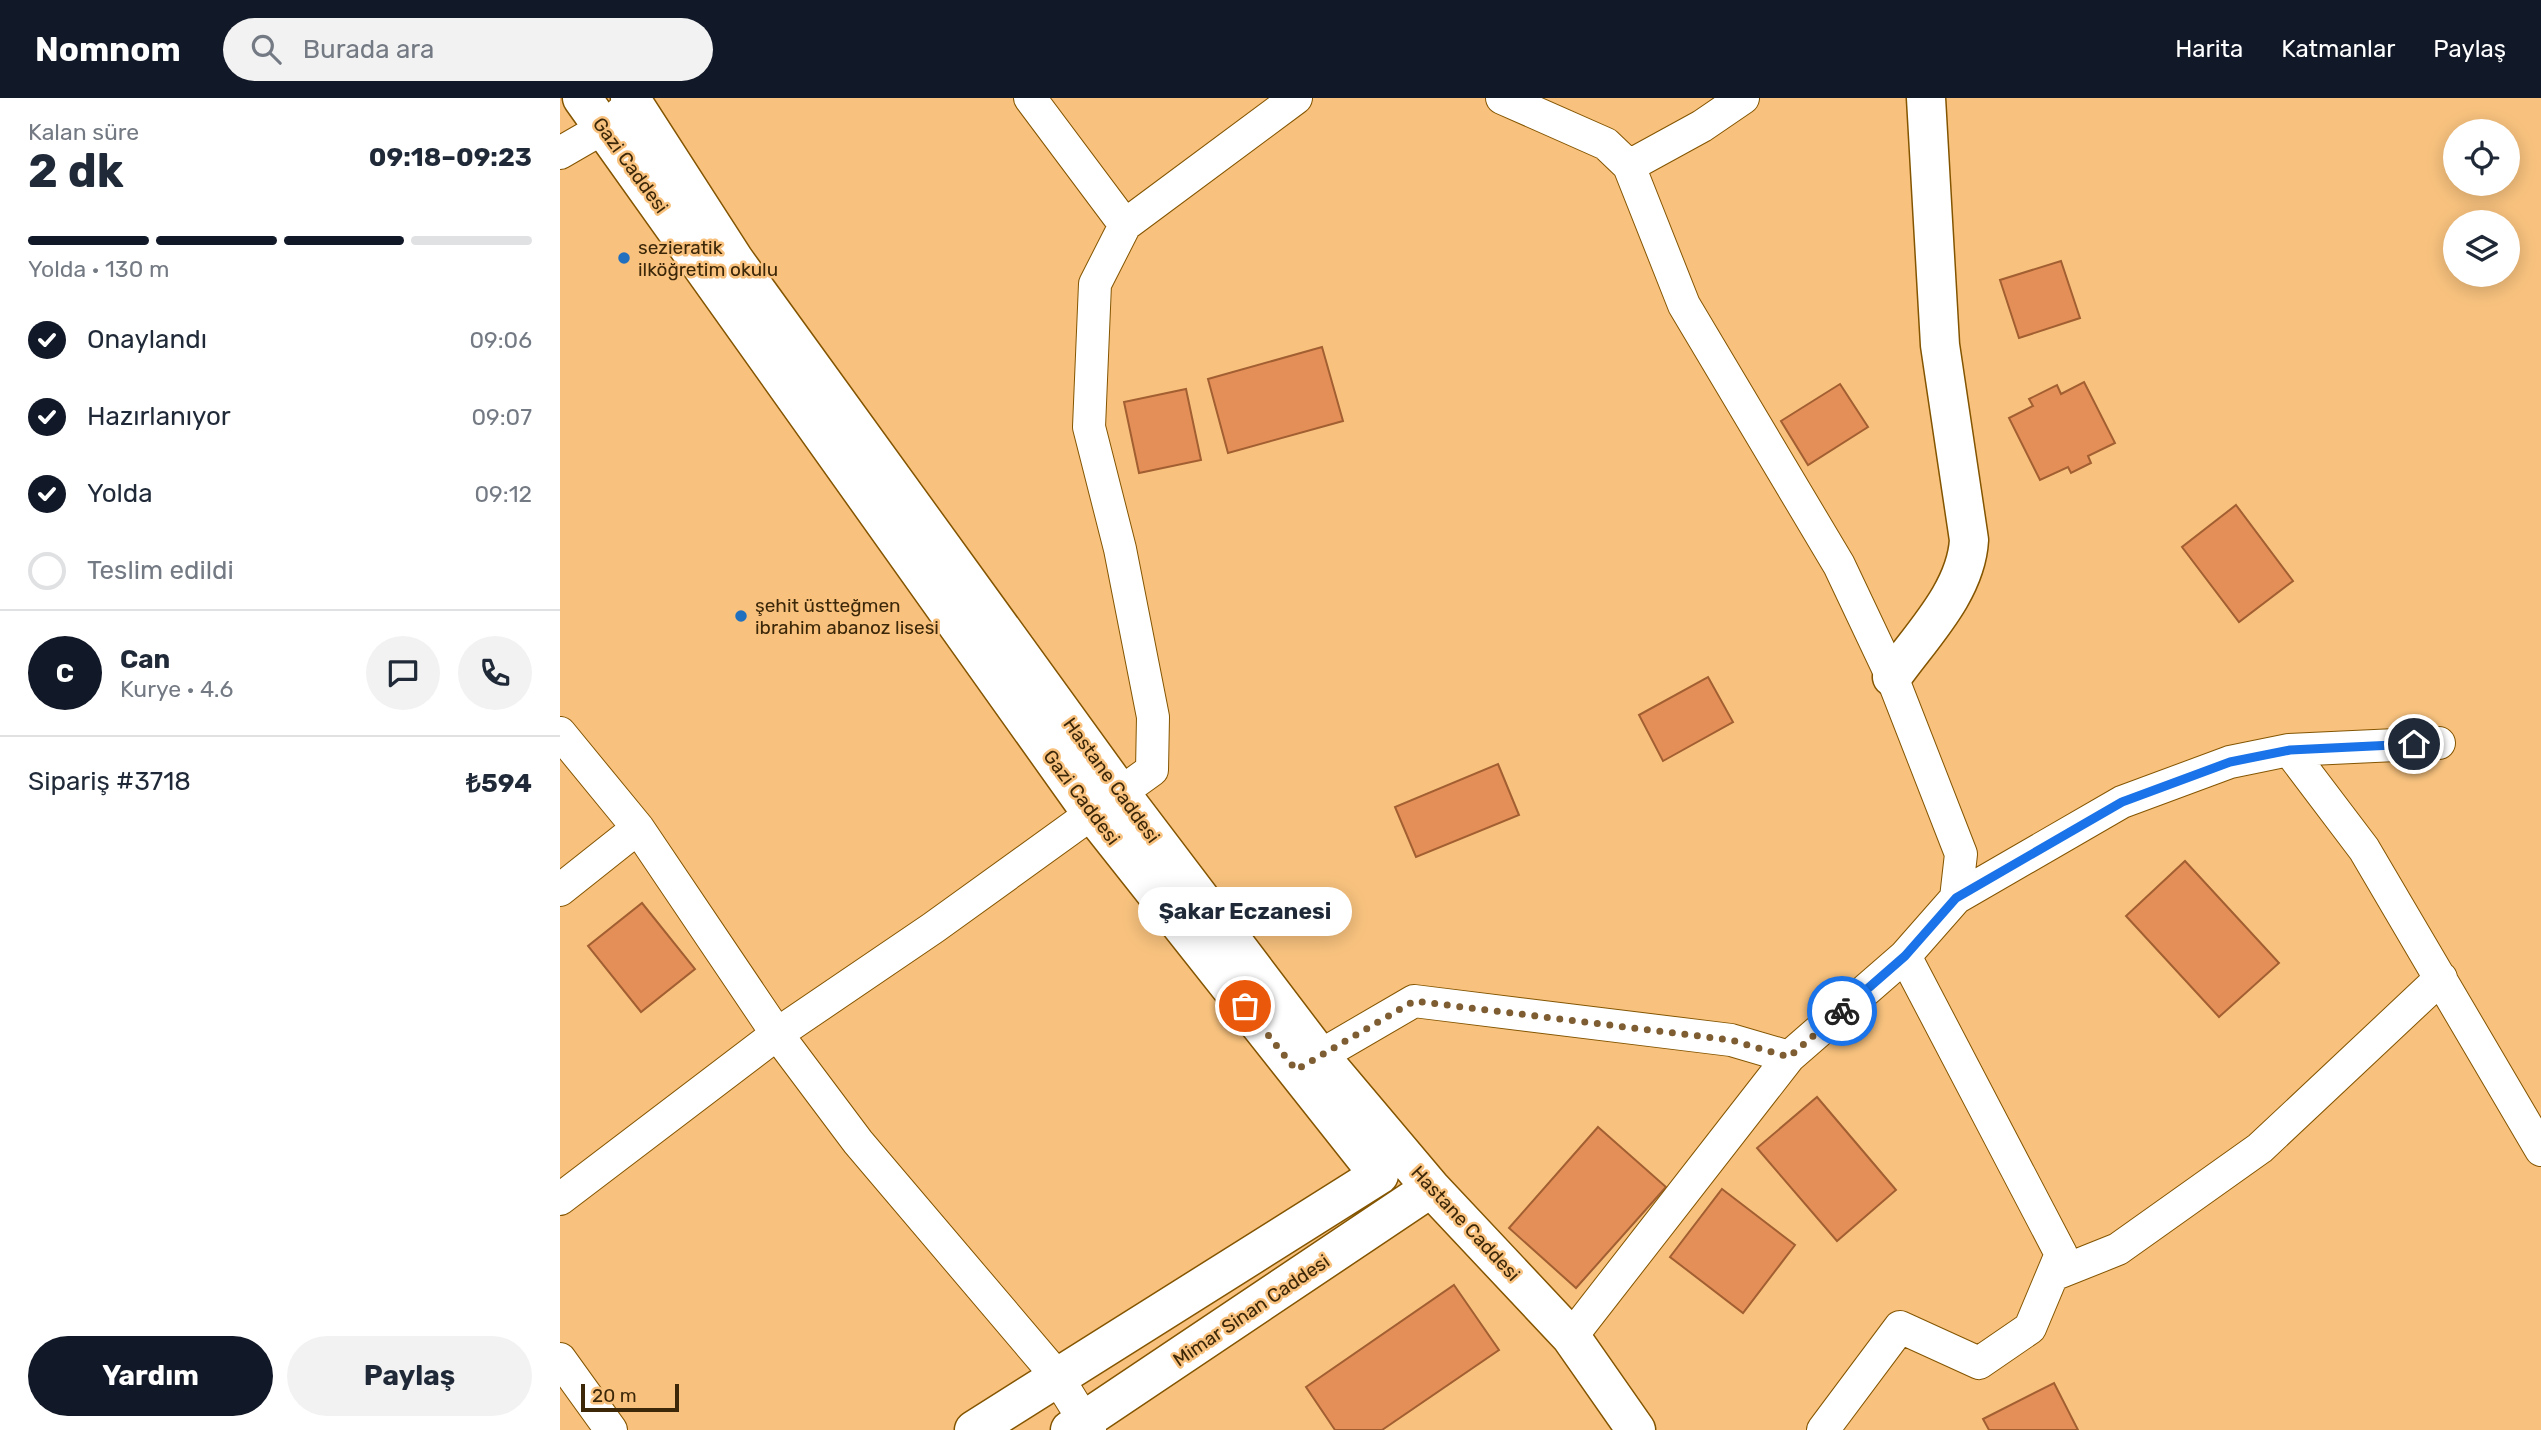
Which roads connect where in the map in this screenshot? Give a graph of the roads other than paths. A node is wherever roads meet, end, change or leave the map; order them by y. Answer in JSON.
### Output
{"nodes":[{"id":1,"x":1030,"y":98,"type":"edge"},
{"id":2,"x":1296,"y":98,"type":"edge"},
{"id":3,"x":1502,"y":98,"type":"edge"},
{"id":4,"x":1743,"y":98,"type":"edge"},
{"id":5,"x":1926,"y":98,"type":"edge"},
{"id":6,"x":634,"y":99,"type":"edge"},
{"id":7,"x":593,"y":113,"type":"edge"},
{"id":8,"x":560,"y":153,"type":"edge"},
{"id":9,"x":1629,"y":166,"type":"junction"},
{"id":10,"x":1125,"y":225,"type":"junction"},
{"id":11,"x":1892,"y":677,"type":"junction"},
{"id":12,"x":560,"y":733,"type":"edge"},
{"id":13,"x":2439,"y":743,"type":"dead end"},
{"id":14,"x":2290,"y":750,"type":"junction"},
{"id":15,"x":1107,"y":804,"type":"junction"},
{"id":16,"x":638,"y":828,"type":"junction"},
{"id":17,"x":560,"y":890,"type":"edge"},
{"id":18,"x":1956,"y":898,"type":"junction"},
{"id":19,"x":1905,"y":956,"type":"junction"},
{"id":20,"x":2441,"y":978,"type":"junction"},
{"id":21,"x":777,"y":1034,"type":"junction"},
{"id":22,"x":1789,"y":1057,"type":"junction"},
{"id":23,"x":1307,"y":1062,"type":"junction"},
{"id":24,"x":2541,"y":1150,"type":"edge"},
{"id":25,"x":1379,"y":1175,"type":"junction"},
{"id":26,"x":1431,"y":1188,"type":"junction"},
{"id":27,"x":560,"y":1199,"type":"edge"},
{"id":28,"x":2053,"y":1275,"type":"junction"},
{"id":29,"x":1571,"y":1337,"type":"junction"},
{"id":30,"x":560,"y":1359,"type":"edge"},
{"id":31,"x":1056,"y":1376,"type":"junction"},
{"id":32,"x":1081,"y":1427,"type":"edge"},
{"id":33,"x":611,"y":1430,"type":"edge"},
{"id":34,"x":974,"y":1430,"type":"edge"},
{"id":35,"x":1636,"y":1430,"type":"edge"},
{"id":36,"x":1823,"y":1430,"type":"edge"}],
"edges":[{"from":1,"to":10,"type":"street"},
{"from":2,"to":10,"type":"street"},
{"from":3,"to":9,"type":"street"},
{"from":4,"to":9,"type":"street"},
{"from":5,"to":11,"type":"main road"},
{"from":6,"to":7,"type":"street"},
{"from":6,"to":15,"type":"main road","name":"Hastane Caddesi"},
{"from":7,"to":8,"type":"street"},
{"from":7,"to":15,"type":"main road","name":"Gazi Caddesi"},
{"from":9,"to":11,"type":"street"},
{"from":10,"to":15,"type":"street"},
{"from":11,"to":18,"type":"street"},
{"from":12,"to":16,"type":"street"},
{"from":13,"to":14,"type":"street"},
{"from":14,"to":18,"type":"street"},
{"from":14,"to":20,"type":"street"},
{"from":15,"to":21,"type":"street"},
{"from":15,"to":23,"type":"main road","name":"Hastane Caddesi"},
{"from":16,"to":17,"type":"street"},
{"from":16,"to":21,"type":"street"},
{"from":18,"to":19,"type":"street"},
{"from":19,"to":22,"type":"street"},
{"from":19,"to":28,"type":"street"},
{"from":20,"to":24,"type":"street"},
{"from":20,"to":28,"type":"street"},
{"from":21,"to":27,"type":"street"},
{"from":21,"to":31,"type":"street"},
{"from":22,"to":23,"type":"street"},
{"from":22,"to":29,"type":"street"},
{"from":23,"to":25,"type":"main road"},
{"from":23,"to":26,"type":"main road","name":"Hastane Caddesi"},
{"from":25,"to":26,"type":"main road"},
{"from":25,"to":31,"type":"main road"},
{"from":26,"to":29,"type":"main road","name":"Hastane Caddesi"},
{"from":26,"to":32,"type":"main road","name":"Mimar Sinan Caddesi"},
{"from":28,"to":36,"type":"street"},
{"from":29,"to":35,"type":"main road","name":"Hastane Caddesi"},
{"from":30,"to":33,"type":"street"},
{"from":31,"to":32,"type":"street"},
{"from":31,"to":34,"type":"main road"}]}
